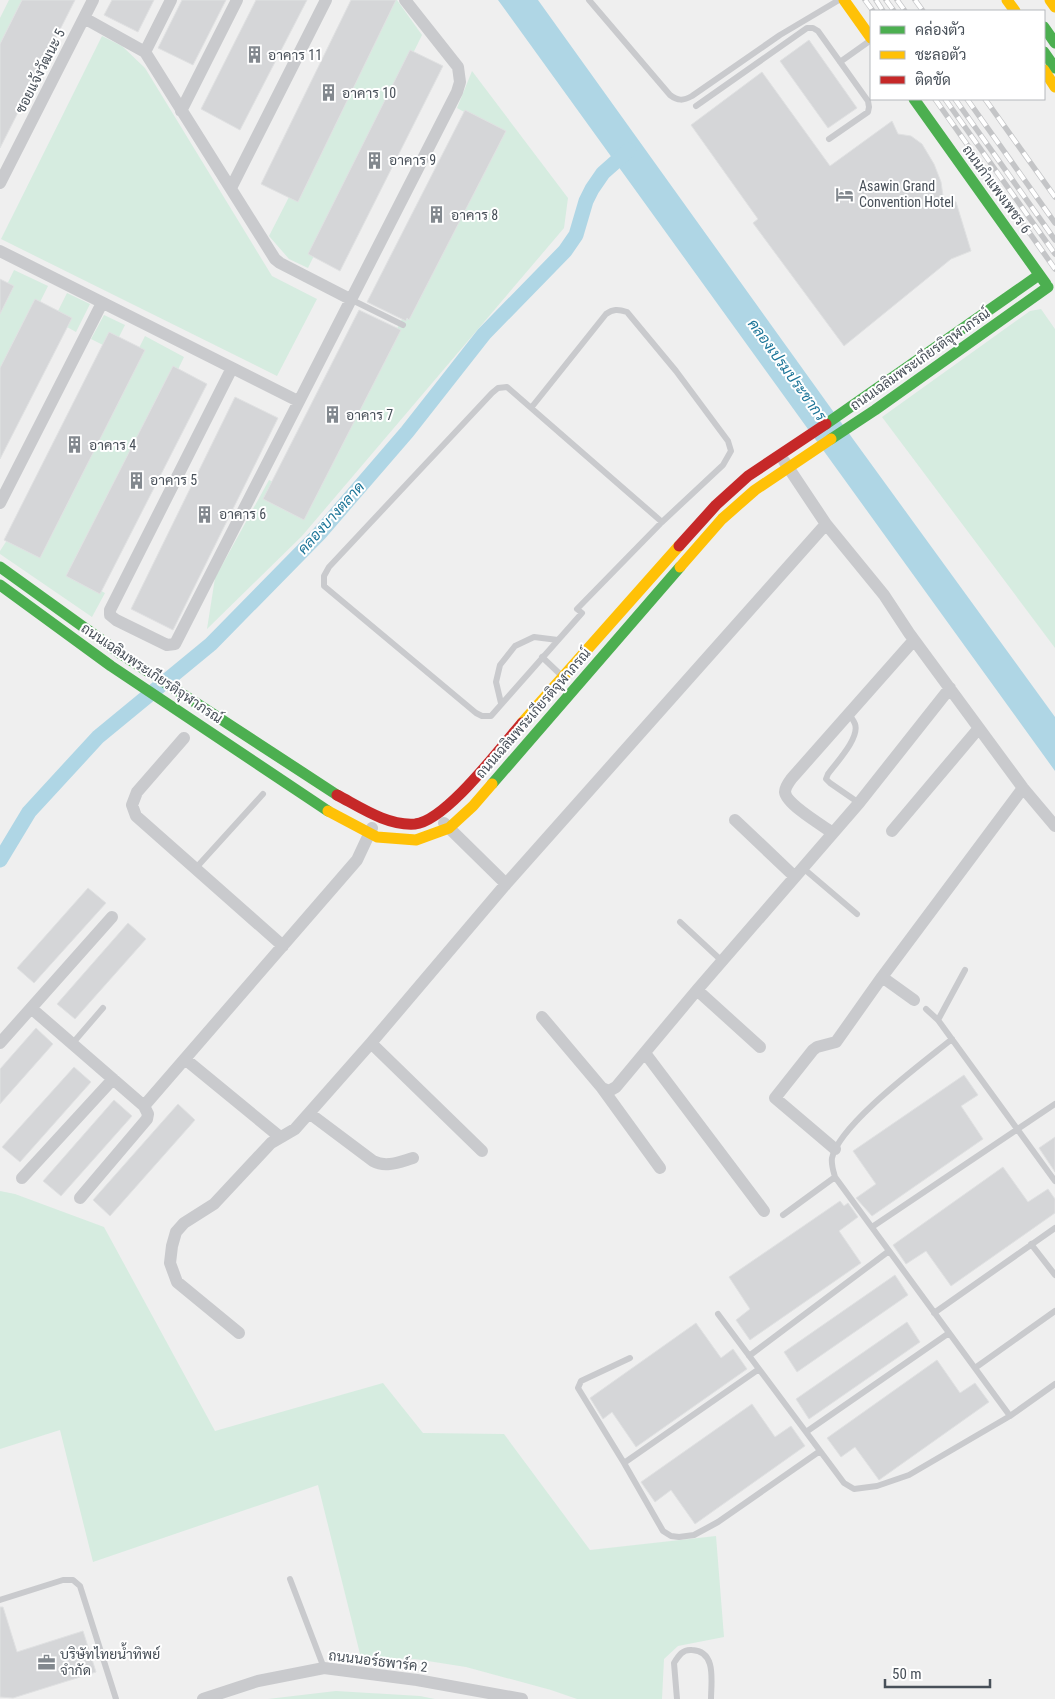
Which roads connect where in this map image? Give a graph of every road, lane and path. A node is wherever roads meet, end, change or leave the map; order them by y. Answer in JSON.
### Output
{"nodes":[{"id":1,"x":93,"y":0,"type":"edge"},
{"id":2,"x":171,"y":0,"type":"edge"},
{"id":3,"x":237,"y":0,"type":"edge"},
{"id":4,"x":326,"y":0,"type":"edge"},
{"id":5,"x":405,"y":0,"type":"edge"},
{"id":6,"x":589,"y":0,"type":"edge"},
{"id":7,"x":839,"y":0,"type":"edge"},
{"id":8,"x":844,"y":0,"type":"edge"},
{"id":9,"x":1050,"y":0,"type":"edge"},
{"id":10,"x":1055,"y":7,"type":"edge"},
{"id":11,"x":84,"y":18,"type":"junction"},
{"id":12,"x":1045,"y":28,"type":"edge"},
{"id":13,"x":870,"y":38,"type":"edge"},
{"id":14,"x":870,"y":40,"type":"edge"},
{"id":15,"x":1055,"y":43,"type":"edge"},
{"id":16,"x":145,"y":52,"type":"junction"},
{"id":17,"x":1045,"y":53,"type":"edge"},
{"id":18,"x":840,"y":62,"type":"junction"},
{"id":19,"x":1055,"y":68,"type":"edge"},
{"id":20,"x":1045,"y":72,"type":"edge"},
{"id":21,"x":1055,"y":87,"type":"edge"},
{"id":22,"x":915,"y":100,"type":"edge"},
{"id":23,"x":696,"y":106,"type":"dead end"},
{"id":24,"x":182,"y":111,"type":"junction"},
{"id":25,"x":829,"y":139,"type":"dead end"},
{"id":26,"x":0,"y":183,"type":"edge"},
{"id":27,"x":231,"y":188,"type":"junction"},
{"id":28,"x":0,"y":251,"type":"edge"},
{"id":29,"x":1039,"y":275,"type":"junction"},
{"id":30,"x":1048,"y":287,"type":"junction"},
{"id":31,"x":1055,"y":298,"type":"edge"},
{"id":32,"x":350,"y":299,"type":"junction"},
{"id":33,"x":102,"y":303,"type":"junction"},
{"id":34,"x":403,"y":325,"type":"dead end"},
{"id":35,"x":232,"y":368,"type":"junction"},
{"id":36,"x":298,"y":401,"type":"junction"},
{"id":37,"x":531,"y":408,"type":"junction"},
{"id":38,"x":779,"y":454,"type":"junction"},
{"id":39,"x":787,"y":467,"type":"junction"},
{"id":40,"x":0,"y":503,"type":"edge"},
{"id":41,"x":662,"y":522,"type":"junction"},
{"id":42,"x":826,"y":524,"type":"junction"},
{"id":43,"x":0,"y":567,"type":"edge"},
{"id":44,"x":0,"y":585,"type":"edge"},
{"id":45,"x":558,"y":640,"type":"junction"},
{"id":46,"x":914,"y":640,"type":"junction"},
{"id":47,"x":542,"y":657,"type":"junction"},
{"id":48,"x":562,"y":676,"type":"junction"},
{"id":49,"x":575,"y":687,"type":"junction"},
{"id":50,"x":950,"y":688,"type":"junction"},
{"id":51,"x":501,"y":703,"type":"junction"},
{"id":52,"x":849,"y":714,"type":"junction"},
{"id":53,"x":979,"y":728,"type":"junction"},
{"id":54,"x":184,"y":738,"type":"dead end"},
{"id":55,"x":1023,"y":788,"type":"junction"},
{"id":56,"x":263,"y":794,"type":"dead end"},
{"id":57,"x":860,"y":803,"type":"junction"},
{"id":58,"x":437,"y":815,"type":"junction"},
{"id":59,"x":377,"y":816,"type":"junction"},
{"id":60,"x":735,"y":820,"type":"dead end"},
{"id":61,"x":1055,"y":826,"type":"edge"},
{"id":62,"x":449,"y":828,"type":"junction"},
{"id":63,"x":892,"y":831,"type":"dead end"},
{"id":64,"x":370,"y":833,"type":"junction"},
{"id":65,"x":833,"y":833,"type":"junction"},
{"id":66,"x":195,"y":869,"type":"junction"},
{"id":67,"x":799,"y":872,"type":"junction"},
{"id":68,"x":506,"y":884,"type":"junction"},
{"id":69,"x":857,"y":914,"type":"dead end"},
{"id":70,"x":112,"y":917,"type":"dead end"},
{"id":71,"x":680,"y":922,"type":"dead end"},
{"id":72,"x":283,"y":946,"type":"junction"},
{"id":73,"x":722,"y":961,"type":"junction"},
{"id":74,"x":965,"y":970,"type":"dead end"},
{"id":75,"x":882,"y":977,"type":"junction"},
{"id":76,"x":697,"y":990,"type":"junction"},
{"id":77,"x":914,"y":1000,"type":"dead end"},
{"id":78,"x":32,"y":1008,"type":"junction"},
{"id":79,"x":103,"y":1008,"type":"dead end"},
{"id":80,"x":926,"y":1009,"type":"dead end"},
{"id":81,"x":542,"y":1017,"type":"dead end"},
{"id":82,"x":938,"y":1020,"type":"junction"},
{"id":83,"x":952,"y":1038,"type":"junction"},
{"id":84,"x":0,"y":1043,"type":"edge"},
{"id":85,"x":371,"y":1043,"type":"junction"},
{"id":86,"x":72,"y":1044,"type":"junction"},
{"id":87,"x":760,"y":1047,"type":"dead end"},
{"id":88,"x":645,"y":1053,"type":"junction"},
{"id":89,"x":185,"y":1058,"type":"junction"},
{"id":90,"x":113,"y":1079,"type":"junction"},
{"id":91,"x":602,"y":1088,"type":"junction"},
{"id":92,"x":1055,"y":1104,"type":"edge"},
{"id":93,"x":144,"y":1106,"type":"junction"},
{"id":94,"x":309,"y":1112,"type":"junction"},
{"id":95,"x":1018,"y":1130,"type":"junction"},
{"id":96,"x":280,"y":1137,"type":"junction"},
{"id":97,"x":835,"y":1149,"type":"junction"},
{"id":98,"x":482,"y":1151,"type":"dead end"},
{"id":99,"x":413,"y":1158,"type":"dead end"},
{"id":100,"x":660,"y":1168,"type":"dead end"},
{"id":101,"x":835,"y":1177,"type":"junction"},
{"id":102,"x":22,"y":1178,"type":"dead end"},
{"id":103,"x":1055,"y":1181,"type":"edge"},
{"id":104,"x":80,"y":1198,"type":"dead end"},
{"id":105,"x":764,"y":1211,"type":"dead end"},
{"id":106,"x":784,"y":1215,"type":"dead end"},
{"id":107,"x":872,"y":1227,"type":"junction"},
{"id":108,"x":1055,"y":1228,"type":"edge"},
{"id":109,"x":1031,"y":1244,"type":"junction"},
{"id":110,"x":889,"y":1250,"type":"junction"},
{"id":111,"x":1055,"y":1275,"type":"edge"},
{"id":112,"x":1055,"y":1311,"type":"edge"},
{"id":113,"x":934,"y":1312,"type":"junction"},
{"id":114,"x":718,"y":1314,"type":"dead end"},
{"id":115,"x":239,"y":1333,"type":"dead end"},
{"id":116,"x":949,"y":1333,"type":"junction"},
{"id":117,"x":749,"y":1356,"type":"junction"},
{"id":118,"x":630,"y":1358,"type":"dead end"},
{"id":119,"x":974,"y":1368,"type":"junction"},
{"id":120,"x":759,"y":1369,"type":"junction"},
{"id":121,"x":1055,"y":1384,"type":"edge"},
{"id":122,"x":1010,"y":1416,"type":"junction"},
{"id":123,"x":806,"y":1432,"type":"junction"},
{"id":124,"x":820,"y":1451,"type":"junction"},
{"id":125,"x":624,"y":1463,"type":"junction"},
{"id":126,"x":290,"y":1579,"type":"dead end"},
{"id":127,"x":0,"y":1600,"type":"edge"},
{"id":128,"x":324,"y":1668,"type":"junction"},
{"id":129,"x":116,"y":1699,"type":"edge"},
{"id":130,"x":203,"y":1699,"type":"edge"},
{"id":131,"x":522,"y":1699,"type":"edge"},
{"id":132,"x":677,"y":1699,"type":"edge"},
{"id":133,"x":711,"y":1699,"type":"edge"}],
"edges":[{"from":1,"to":11,"type":"street","name":"ซอยแจ้งวัฒนะ 5"},
{"from":2,"to":16,"type":"street"},
{"from":3,"to":24,"type":"street"},
{"from":4,"to":27,"type":"street"},
{"from":5,"to":32,"type":"street"},
{"from":6,"to":7,"type":"lane"},
{"from":8,"to":13,"type":"main road"},
{"from":9,"to":10,"type":"main road"},
{"from":11,"to":16,"type":"street"},
{"from":11,"to":26,"type":"street","name":"ซอยแจ้งวัฒนะ 5"},
{"from":12,"to":15,"type":"main road"},
{"from":14,"to":18,"type":"lane"},
{"from":16,"to":24,"type":"street"},
{"from":17,"to":19,"type":"main road"},
{"from":18,"to":23,"type":"lane"},
{"from":18,"to":25,"type":"lane"},
{"from":20,"to":21,"type":"main road"},
{"from":22,"to":29,"type":"main road","name":"ถนนกำแพงเพชร 6"},
{"from":24,"to":27,"type":"street"},
{"from":27,"to":32,"type":"street"},
{"from":28,"to":33,"type":"street"},
{"from":29,"to":30,"type":"main road","name":"ถนนกำแพงเพชร 6"},
{"from":29,"to":38,"type":"main road","name":"ถนนเฉลิมพระเกียรติจุฬาภรณ์"},
{"from":30,"to":31,"type":"main road","name":"ถนนกำแพงเพชร 6"},
{"from":30,"to":39,"type":"main road","name":"ถนนเฉลิมพระเกียรติจุฬาภรณ์"},
{"from":32,"to":34,"type":"lane"},
{"from":32,"to":36,"type":"street"},
{"from":33,"to":35,"type":"street"},
{"from":33,"to":40,"type":"street"},
{"from":35,"to":36,"type":"street"},
{"from":35,"to":36,"type":"street"},
{"from":37,"to":41,"type":"lane"},
{"from":37,"to":41,"type":"lane"},
{"from":37,"to":51,"type":"lane"},
{"from":38,"to":39,"type":"street"},
{"from":38,"to":48,"type":"main road","name":"ถนนเฉลิมพระเกียรติจุฬาภรณ์"},
{"from":39,"to":42,"type":"street"},
{"from":39,"to":49,"type":"main road","name":"ถนนเฉลิมพระเกียรติจุฬาภรณ์"},
{"from":41,"to":45,"type":"lane"},
{"from":42,"to":46,"type":"street"},
{"from":42,"to":68,"type":"street"},
{"from":43,"to":59,"type":"main road","name":"ถนนเฉลิมพระเกียรติจุฬาภรณ์"},
{"from":44,"to":64,"type":"main road","name":"ถนนเฉลิมพระเกียรติจุฬาภรณ์"},
{"from":45,"to":47,"type":"lane"},
{"from":45,"to":51,"type":"lane"},
{"from":46,"to":50,"type":"street"},
{"from":46,"to":52,"type":"street"},
{"from":47,"to":48,"type":"lane"},
{"from":47,"to":51,"type":"lane"},
{"from":48,"to":49,"type":"lane"},
{"from":48,"to":58,"type":"main road","name":"ถนนเฉลิมพระเกียรติจุฬาภรณ์"},
{"from":49,"to":62,"type":"main road","name":"ถนนเฉลิมพระเกียรติจุฬาภรณ์"},
{"from":50,"to":53,"type":"street"},
{"from":50,"to":57,"type":"street"},
{"from":52,"to":57,"type":"lane"},
{"from":52,"to":65,"type":"street"},
{"from":53,"to":55,"type":"street"},
{"from":53,"to":63,"type":"street"},
{"from":54,"to":66,"type":"street"},
{"from":55,"to":61,"type":"street"},
{"from":55,"to":75,"type":"street"},
{"from":56,"to":66,"type":"lane"},
{"from":57,"to":65,"type":"street"},
{"from":58,"to":59,"type":"main road","name":"ถนนเฉลิมพระเกียรติจุฬาภรณ์"},
{"from":58,"to":62,"type":"street"},
{"from":59,"to":64,"type":"street"},
{"from":60,"to":67,"type":"street"},
{"from":62,"to":64,"type":"main road","name":"ถนนเฉลิมพระเกียรติจุฬาภรณ์"},
{"from":62,"to":68,"type":"street"},
{"from":64,"to":72,"type":"street"},
{"from":65,"to":67,"type":"street"},
{"from":66,"to":72,"type":"street"},
{"from":67,"to":69,"type":"lane"},
{"from":67,"to":73,"type":"street"},
{"from":68,"to":85,"type":"street"},
{"from":70,"to":78,"type":"street"},
{"from":71,"to":73,"type":"lane"},
{"from":72,"to":89,"type":"street"},
{"from":73,"to":76,"type":"street"},
{"from":74,"to":82,"type":"lane"},
{"from":75,"to":77,"type":"street"},
{"from":75,"to":97,"type":"street"},
{"from":76,"to":87,"type":"street"},
{"from":76,"to":88,"type":"street"},
{"from":78,"to":84,"type":"street"},
{"from":78,"to":86,"type":"street"},
{"from":79,"to":86,"type":"lane"},
{"from":80,"to":82,"type":"lane"},
{"from":81,"to":91,"type":"street"},
{"from":82,"to":83,"type":"lane"},
{"from":83,"to":95,"type":"lane"},
{"from":83,"to":97,"type":"lane"},
{"from":85,"to":94,"type":"street"},
{"from":85,"to":98,"type":"street"},
{"from":86,"to":90,"type":"street"},
{"from":88,"to":91,"type":"street"},
{"from":88,"to":105,"type":"street"},
{"from":89,"to":93,"type":"street"},
{"from":89,"to":96,"type":"street"},
{"from":90,"to":93,"type":"street"},
{"from":90,"to":102,"type":"street"},
{"from":91,"to":100,"type":"street"},
{"from":92,"to":95,"type":"lane"},
{"from":93,"to":104,"type":"street"},
{"from":94,"to":96,"type":"street"},
{"from":94,"to":99,"type":"street"},
{"from":95,"to":103,"type":"lane"},
{"from":95,"to":107,"type":"lane"},
{"from":96,"to":115,"type":"street"},
{"from":97,"to":101,"type":"lane"},
{"from":101,"to":106,"type":"lane"},
{"from":101,"to":107,"type":"lane"},
{"from":107,"to":110,"type":"lane"},
{"from":108,"to":109,"type":"lane"},
{"from":109,"to":111,"type":"lane"},
{"from":109,"to":113,"type":"lane"},
{"from":110,"to":113,"type":"lane"},
{"from":110,"to":117,"type":"lane"},
{"from":112,"to":119,"type":"lane"},
{"from":113,"to":116,"type":"lane"},
{"from":114,"to":117,"type":"lane"},
{"from":116,"to":119,"type":"lane"},
{"from":116,"to":123,"type":"lane"},
{"from":117,"to":120,"type":"lane"},
{"from":118,"to":125,"type":"lane"},
{"from":119,"to":122,"type":"lane"},
{"from":120,"to":123,"type":"lane"},
{"from":120,"to":125,"type":"lane"},
{"from":121,"to":122,"type":"lane"},
{"from":122,"to":124,"type":"lane"},
{"from":123,"to":124,"type":"lane"},
{"from":124,"to":125,"type":"lane"},
{"from":126,"to":128,"type":"lane"},
{"from":127,"to":129,"type":"lane"},
{"from":128,"to":130,"type":"street","name":"ถนนนอร์ธพาร์ค 2"},
{"from":128,"to":131,"type":"street","name":"ถนนนอร์ธพาร์ค 2"},
{"from":132,"to":133,"type":"lane"}]}
